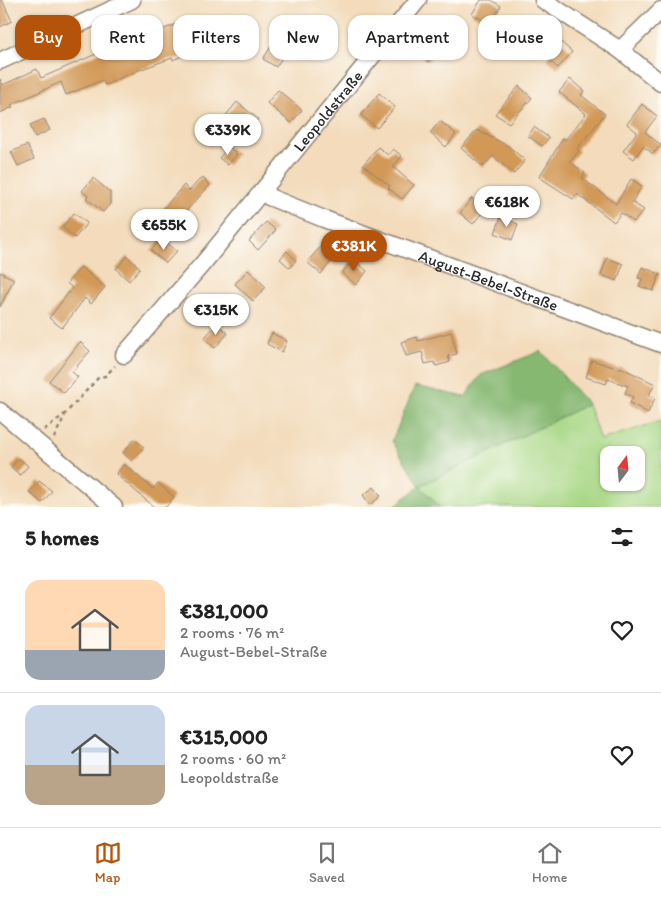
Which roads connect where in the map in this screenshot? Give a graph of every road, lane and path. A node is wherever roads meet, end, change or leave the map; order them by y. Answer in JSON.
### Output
{"nodes":[{"id":1,"x":132,"y":0,"type":"edge"},
{"id":2,"x":418,"y":0,"type":"edge"},
{"id":3,"x":543,"y":0,"type":"edge"},
{"id":4,"x":661,"y":10,"type":"edge"},
{"id":5,"x":620,"y":50,"type":"junction"},
{"id":6,"x":0,"y":61,"type":"edge"},
{"id":7,"x":661,"y":83,"type":"edge"},
{"id":8,"x":262,"y":191,"type":"junction"},
{"id":9,"x":661,"y":344,"type":"edge"},
{"id":10,"x":124,"y":355,"type":"joint"},
{"id":11,"x":0,"y":411,"type":"edge"},
{"id":12,"x":65,"y":414,"type":"junction"},
{"id":13,"x":32,"y":438,"type":"junction"},
{"id":14,"x":48,"y":451,"type":"junction"},
{"id":15,"x":114,"y":507,"type":"edge"}],
"edges":[{"from":1,"to":6,"type":"street"},
{"from":2,"to":8,"type":"street","name":"Leopoldstraße"},
{"from":3,"to":5,"type":"street"},
{"from":4,"to":5,"type":"street"},
{"from":5,"to":7,"type":"street"},
{"from":8,"to":9,"type":"street","name":"August-Bebel-Straße"},
{"from":8,"to":10,"type":"street","name":"Leopoldstraße"},
{"from":10,"to":12,"type":"path"},
{"from":11,"to":13,"type":"street"},
{"from":12,"to":13,"type":"path"},
{"from":12,"to":14,"type":"path"},
{"from":13,"to":14,"type":"street"},
{"from":14,"to":15,"type":"street"}]}
